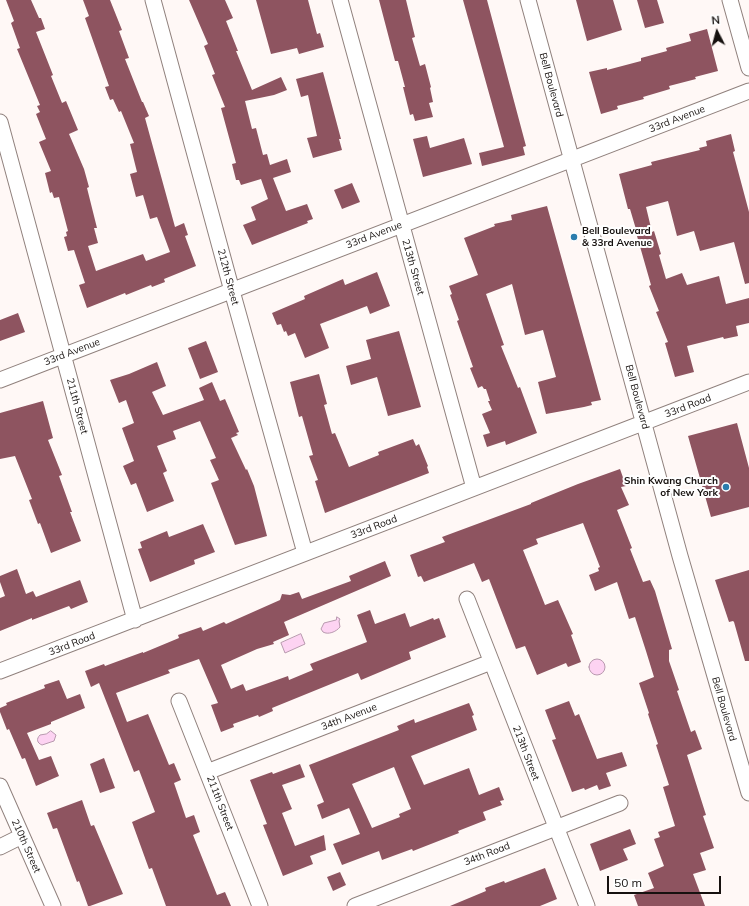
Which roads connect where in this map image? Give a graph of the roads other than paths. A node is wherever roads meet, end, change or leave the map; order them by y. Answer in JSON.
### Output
{"nodes":[{"id":1,"x":154,"y":0,"type":"edge"},
{"id":2,"x":340,"y":0,"type":"edge"},
{"id":3,"x":528,"y":0,"type":"edge"},
{"id":4,"x":730,"y":0,"type":"edge"},
{"id":5,"x":749,"y":68,"type":"edge"},
{"id":6,"x":749,"y":91,"type":"edge"},
{"id":7,"x":0,"y":122,"type":"edge"},
{"id":8,"x":571,"y":160,"type":"junction"},
{"id":9,"x":401,"y":225,"type":"junction"},
{"id":10,"x":232,"y":290,"type":"junction"},
{"id":11,"x":63,"y":356,"type":"junction"},
{"id":12,"x":0,"y":380,"type":"edge"},
{"id":13,"x":749,"y":382,"type":"edge"},
{"id":14,"x":644,"y":423,"type":"junction"},
{"id":15,"x":474,"y":488,"type":"junction"},
{"id":16,"x":305,"y":553,"type":"junction"},
{"id":17,"x":467,"y":599,"type":"dead end"},
{"id":18,"x":136,"y":620,"type":"junction"},
{"id":19,"x":491,"y":662,"type":"junction"},
{"id":20,"x":0,"y":671,"type":"edge"},
{"id":21,"x":179,"y":701,"type":"dead end"},
{"id":22,"x":743,"y":752,"type":"edge"},
{"id":23,"x":207,"y":772,"type":"junction"},
{"id":24,"x":0,"y":786,"type":"edge"},
{"id":25,"x":749,"y":793,"type":"edge"},
{"id":26,"x":620,"y":803,"type":"dead end"},
{"id":27,"x":555,"y":828,"type":"junction"},
{"id":28,"x":22,"y":836,"type":"junction"},
{"id":29,"x":0,"y":847,"type":"edge"},
{"id":30,"x":53,"y":906,"type":"edge"},
{"id":31,"x":260,"y":906,"type":"edge"},
{"id":32,"x":355,"y":906,"type":"edge"},
{"id":33,"x":587,"y":906,"type":"edge"}],
"edges":[{"from":1,"to":10,"type":"street","name":"212th Street"},
{"from":2,"to":9,"type":"street","name":"213th Street"},
{"from":3,"to":8,"type":"street","name":"Bell Boulevard"},
{"from":4,"to":5,"type":"street"},
{"from":6,"to":8,"type":"street","name":"33rd Avenue"},
{"from":7,"to":11,"type":"street","name":"211th Street"},
{"from":8,"to":9,"type":"street","name":"33rd Avenue"},
{"from":8,"to":14,"type":"street","name":"Bell Boulevard"},
{"from":9,"to":10,"type":"street","name":"33rd Avenue"},
{"from":9,"to":15,"type":"street","name":"213th Street"},
{"from":10,"to":11,"type":"street","name":"33rd Avenue"},
{"from":10,"to":16,"type":"street","name":"212th Street"},
{"from":11,"to":12,"type":"street","name":"33rd Avenue"},
{"from":11,"to":18,"type":"street","name":"211th Street"},
{"from":13,"to":14,"type":"street","name":"33rd Road"},
{"from":14,"to":15,"type":"street","name":"33rd Road"},
{"from":14,"to":22,"type":"street","name":"Bell Boulevard"},
{"from":15,"to":16,"type":"street","name":"33rd Road"},
{"from":16,"to":18,"type":"street","name":"33rd Road"},
{"from":17,"to":19,"type":"street","name":"213th Street"},
{"from":18,"to":20,"type":"street","name":"33rd Road"},
{"from":19,"to":23,"type":"street","name":"34th Avenue"},
{"from":19,"to":27,"type":"street","name":"213th Street"},
{"from":21,"to":23,"type":"street","name":"211th Street"},
{"from":22,"to":25,"type":"street","name":"Bell Boulevard"},
{"from":23,"to":31,"type":"street","name":"211th Street"},
{"from":24,"to":28,"type":"street","name":"210th Street"},
{"from":26,"to":27,"type":"street","name":"34th Road"},
{"from":27,"to":32,"type":"street","name":"34th Road"},
{"from":27,"to":33,"type":"street","name":"213th Street"},
{"from":28,"to":29,"type":"street"},
{"from":28,"to":30,"type":"street","name":"210th Street"}]}
